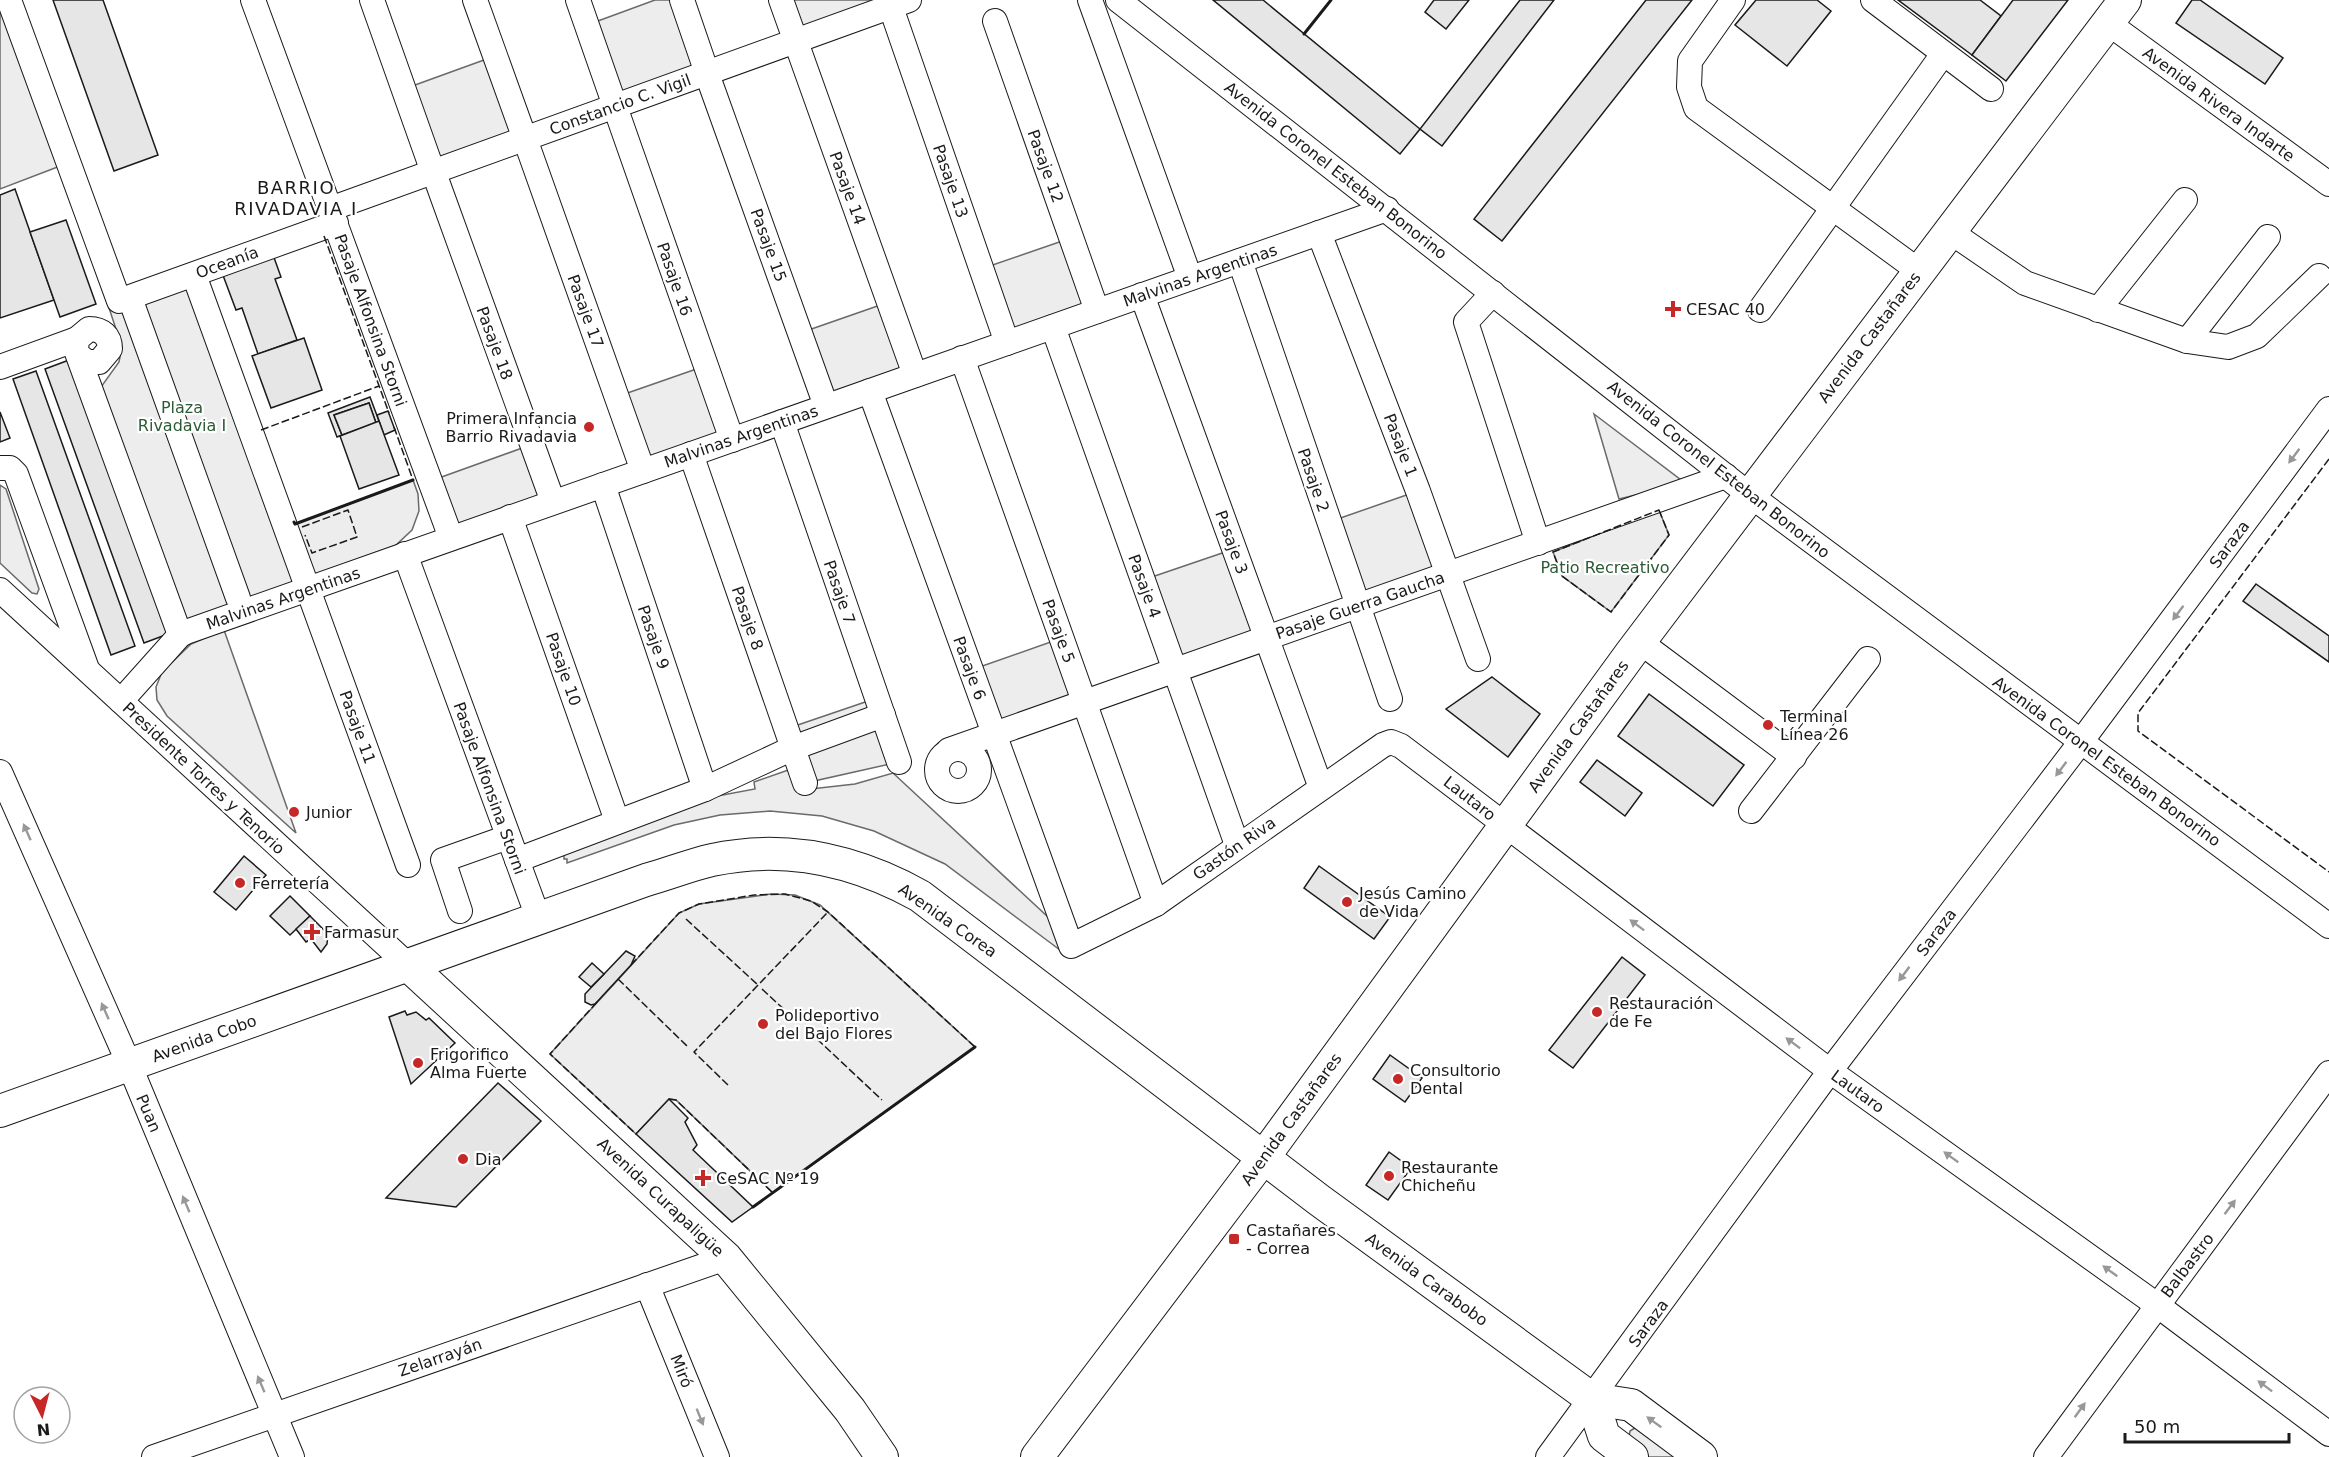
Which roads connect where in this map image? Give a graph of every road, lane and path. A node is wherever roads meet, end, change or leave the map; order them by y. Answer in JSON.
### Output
{"nodes":[{"id":1,"x":9,"y":0,"type":"edge"},
{"id":2,"x":253,"y":0,"type":"edge"},
{"id":3,"x":372,"y":0,"type":"edge"},
{"id":4,"x":475,"y":0,"type":"edge"},
{"id":5,"x":578,"y":0,"type":"edge"},
{"id":6,"x":682,"y":0,"type":"edge"},
{"id":7,"x":781,"y":0,"type":"edge"},
{"id":8,"x":1090,"y":0,"type":"edge"},
{"id":9,"x":1118,"y":0,"type":"edge"},
{"id":10,"x":1733,"y":0,"type":"edge"},
{"id":11,"x":1873,"y":0,"type":"edge"},
{"id":12,"x":895,"y":6,"type":"edge"},
{"id":13,"x":2116,"y":11,"type":"edge"},
{"id":14,"x":994,"y":21,"type":"dead end"},
{"id":15,"x":795,"y":41,"type":"junction"},
{"id":16,"x":1943,"y":54,"type":"junction"},
{"id":17,"x":709,"y":79,"type":"junction"},
{"id":18,"x":1991,"y":89,"type":"dead end"},
{"id":19,"x":617,"y":112,"type":"junction"},
{"id":20,"x":527,"y":145,"type":"junction"},
{"id":21,"x":435,"y":178,"type":"junction"},
{"id":22,"x":2329,"y":184,"type":"edge"},
{"id":23,"x":2185,"y":200,"type":"dead end"},
{"id":24,"x":1833,"y":208,"type":"junction"},
{"id":25,"x":1387,"y":209,"type":"junction"},
{"id":26,"x":333,"y":216,"type":"junction"},
{"id":27,"x":1949,"y":231,"type":"junction"},
{"id":28,"x":1319,"y":233,"type":"junction"},
{"id":29,"x":2268,"y":237,"type":"dead end"},
{"id":30,"x":1240,"y":261,"type":"junction"},
{"id":31,"x":1919,"y":271,"type":"junction"},
{"id":32,"x":194,"y":275,"type":"junction"},
{"id":33,"x":2319,"y":276,"type":"dead end"},
{"id":34,"x":1190,"y":278,"type":"junction"},
{"id":35,"x":1493,"y":293,"type":"junction"},
{"id":36,"x":1142,"y":295,"type":"junction"},
{"id":37,"x":125,"y":300,"type":"junction"},
{"id":38,"x":1760,"y":310,"type":"dead end"},
{"id":39,"x":2098,"y":310,"type":"junction"},
{"id":40,"x":1097,"y":311,"type":"junction"},
{"id":41,"x":1053,"y":327,"type":"junction"},
{"id":42,"x":2187,"y":341,"type":"junction"},
{"id":43,"x":1007,"y":343,"type":"junction"},
{"id":44,"x":78,"y":347,"type":"junction"},
{"id":45,"x":962,"y":358,"type":"junction"},
{"id":46,"x":0,"y":367,"type":"edge"},
{"id":47,"x":915,"y":375,"type":"junction"},
{"id":48,"x":90,"y":389,"type":"junction"},
{"id":49,"x":870,"y":391,"type":"junction"},
{"id":50,"x":826,"y":406,"type":"junction"},
{"id":51,"x":2329,"y":409,"type":"edge"},
{"id":52,"x":782,"y":422,"type":"junction"},
{"id":53,"x":732,"y":440,"type":"junction"},
{"id":54,"x":692,"y":454,"type":"junction"},
{"id":55,"x":0,"y":468,"type":"edge"},
{"id":56,"x":643,"y":471,"type":"junction"},
{"id":57,"x":1726,"y":476,"type":"junction"},
{"id":58,"x":603,"y":485,"type":"junction"},
{"id":59,"x":1750,"y":496,"type":"junction"},
{"id":60,"x":553,"y":502,"type":"junction"},
{"id":61,"x":510,"y":517,"type":"junction"},
{"id":62,"x":451,"y":538,"type":"junction"},
{"id":63,"x":1538,"y":543,"type":"junction"},
{"id":64,"x":405,"y":554,"type":"junction"},
{"id":65,"x":1448,"y":574,"type":"junction"},
{"id":66,"x":308,"y":589,"type":"junction"},
{"id":67,"x":0,"y":590,"type":"edge"},
{"id":68,"x":238,"y":598,"type":"dead end"},
{"id":69,"x":1358,"y":606,"type":"junction"},
{"id":70,"x":180,"y":635,"type":"junction"},
{"id":71,"x":1267,"y":638,"type":"junction"},
{"id":72,"x":1640,"y":642,"type":"junction"},
{"id":73,"x":1478,"y":659,"type":"dead end"},
{"id":74,"x":1868,"y":659,"type":"dead end"},
{"id":75,"x":87,"y":670,"type":"junction"},
{"id":76,"x":1175,"y":671,"type":"junction"},
{"id":77,"x":1390,"y":699,"type":"dead end"},
{"id":78,"x":121,"y":701,"type":"junction"},
{"id":79,"x":1085,"y":703,"type":"junction"},
{"id":80,"x":883,"y":715,"type":"junction"},
{"id":81,"x":994,"y":734,"type":"junction"},
{"id":82,"x":1391,"y":742,"type":"joint"},
{"id":83,"x":2080,"y":743,"type":"junction"},
{"id":84,"x":793,"y":748,"type":"junction"},
{"id":85,"x":949,"y":750,"type":"junction"},
{"id":86,"x":1794,"y":757,"type":"junction"},
{"id":87,"x":899,"y":762,"type":"dead end"},
{"id":88,"x":0,"y":772,"type":"edge"},
{"id":89,"x":979,"y":775,"type":"junction"},
{"id":90,"x":805,"y":783,"type":"dead end"},
{"id":91,"x":1321,"y":788,"type":"junction"},
{"id":92,"x":705,"y":789,"type":"junction"},
{"id":93,"x":1751,"y":811,"type":"dead end"},
{"id":94,"x":617,"y":821,"type":"junction"},
{"id":95,"x":1504,"y":825,"type":"junction"},
{"id":96,"x":508,"y":837,"type":"junction"},
{"id":97,"x":1237,"y":845,"type":"junction"},
{"id":98,"x":517,"y":860,"type":"junction"},
{"id":99,"x":408,"y":865,"type":"dead end"},
{"id":100,"x":1156,"y":904,"type":"junction"},
{"id":101,"x":460,"y":911,"type":"dead end"},
{"id":102,"x":539,"y":920,"type":"junction"},
{"id":103,"x":2329,"y":926,"type":"edge"},
{"id":104,"x":1071,"y":946,"type":"joint"},
{"id":105,"x":408,"y":965,"type":"junction"},
{"id":106,"x":129,"y":1064,"type":"junction"},
{"id":107,"x":1830,"y":1071,"type":"junction"},
{"id":108,"x":2329,"y":1073,"type":"edge"},
{"id":109,"x":0,"y":1111,"type":"edge"},
{"id":110,"x":1263,"y":1158,"type":"junction"},
{"id":111,"x":726,"y":1258,"type":"junction"},
{"id":112,"x":646,"y":1285,"type":"junction"},
{"id":113,"x":2157,"y":1305,"type":"junction"},
{"id":114,"x":1592,"y":1399,"type":"junction"},
{"id":115,"x":274,"y":1414,"type":"junction"},
{"id":116,"x":2329,"y":1434,"type":"edge"},
{"id":117,"x":154,"y":1457,"type":"edge"},
{"id":118,"x":292,"y":1457,"type":"edge"},
{"id":119,"x":717,"y":1457,"type":"edge"},
{"id":120,"x":882,"y":1457,"type":"edge"},
{"id":121,"x":1037,"y":1457,"type":"edge"},
{"id":122,"x":1548,"y":1457,"type":"edge"},
{"id":123,"x":1632,"y":1457,"type":"edge"},
{"id":124,"x":1701,"y":1457,"type":"edge"},
{"id":125,"x":2046,"y":1457,"type":"edge"}],
"edges":[{"from":1,"to":37,"type":"street"},
{"from":2,"to":26,"type":"street","name":"Pasaje Alfonsina Storni"},
{"from":3,"to":21,"type":"street","name":"Pasaje 18"},
{"from":4,"to":20,"type":"street","name":"Pasaje 17"},
{"from":5,"to":19,"type":"street","name":"Pasaje 16"},
{"from":6,"to":17,"type":"street","name":"Pasaje 15"},
{"from":7,"to":15,"type":"street","name":"Pasaje 14"},
{"from":8,"to":34,"type":"street"},
{"from":9,"to":25,"type":"street","name":"Avenida Coronel Esteban Bonorino"},
{"from":10,"to":24,"type":"street"},
{"from":11,"to":16,"type":"street"},
{"from":12,"to":15,"type":"street","name":"Constancio C. Vigil"},
{"from":12,"to":43,"type":"street","name":"Pasaje 13"},
{"from":13,"to":22,"type":"street","name":"Avenida Rivera Indarte"},
{"from":13,"to":27,"type":"main road","name":"Avenida Castañares"},
{"from":14,"to":40,"type":"street","name":"Pasaje 12"},
{"from":15,"to":17,"type":"street","name":"Constancio C. Vigil"},
{"from":15,"to":47,"type":"street","name":"Pasaje 14"},
{"from":16,"to":18,"type":"street"},
{"from":16,"to":24,"type":"street"},
{"from":17,"to":19,"type":"street","name":"Constancio C. Vigil"},
{"from":17,"to":50,"type":"street","name":"Pasaje 15"},
{"from":19,"to":20,"type":"street","name":"Constancio C. Vigil"},
{"from":19,"to":53,"type":"street","name":"Pasaje 16"},
{"from":20,"to":21,"type":"street","name":"Constancio C. Vigil"},
{"from":20,"to":56,"type":"street","name":"Pasaje 17"},
{"from":21,"to":26,"type":"street","name":"Constancio C. Vigil"},
{"from":21,"to":60,"type":"street","name":"Pasaje 18"},
{"from":23,"to":39,"type":"street"},
{"from":24,"to":31,"type":"street"},
{"from":24,"to":38,"type":"street"},
{"from":25,"to":28,"type":"street","name":"Malvinas Argentinas"},
{"from":25,"to":35,"type":"street","name":"Avenida Coronel Esteban Bonorino"},
{"from":26,"to":32,"type":"street","name":"Oceanía"},
{"from":26,"to":62,"type":"street","name":"Pasaje Alfonsina Storni"},
{"from":27,"to":31,"type":"main road","name":"Avenida Castañares"},
{"from":27,"to":39,"type":"street"},
{"from":28,"to":30,"type":"street","name":"Malvinas Argentinas"},
{"from":28,"to":65,"type":"street","name":"Pasaje 1"},
{"from":29,"to":42,"type":"street"},
{"from":30,"to":34,"type":"street","name":"Malvinas Argentinas"},
{"from":30,"to":69,"type":"street","name":"Pasaje 2"},
{"from":31,"to":59,"type":"main road","name":"Avenida Castañares"},
{"from":32,"to":37,"type":"street","name":"Oceanía"},
{"from":32,"to":66,"type":"street","name":"Pasaje 11"},
{"from":33,"to":42,"type":"street"},
{"from":34,"to":36,"type":"street","name":"Malvinas Argentinas"},
{"from":35,"to":57,"type":"street","name":"Avenida Coronel Esteban Bonorino"},
{"from":35,"to":63,"type":"street"},
{"from":36,"to":40,"type":"street","name":"Malvinas Argentinas"},
{"from":36,"to":71,"type":"street","name":"Pasaje 3"},
{"from":37,"to":68,"type":"street"},
{"from":39,"to":42,"type":"street"},
{"from":40,"to":41,"type":"street","name":"Malvinas Argentinas"},
{"from":41,"to":43,"type":"street","name":"Malvinas Argentinas"},
{"from":41,"to":76,"type":"street","name":"Pasaje 4"},
{"from":43,"to":45,"type":"street","name":"Malvinas Argentinas"},
{"from":44,"to":46,"type":"street"},
{"from":44,"to":48,"type":"street"},
{"from":44,"to":48,"type":"street"},
{"from":45,"to":47,"type":"street","name":"Malvinas Argentinas"},
{"from":45,"to":79,"type":"street","name":"Pasaje 5"},
{"from":47,"to":49,"type":"street","name":"Malvinas Argentinas"},
{"from":48,"to":70,"type":"street"},
{"from":49,"to":50,"type":"street","name":"Malvinas Argentinas"},
{"from":49,"to":81,"type":"street","name":"Pasaje 6"},
{"from":50,"to":52,"type":"street","name":"Malvinas Argentinas"},
{"from":51,"to":83,"type":"street","name":"Saraza","one_way":true},
{"from":52,"to":53,"type":"street","name":"Malvinas Argentinas"},
{"from":52,"to":80,"type":"street","name":"Pasaje 7"},
{"from":53,"to":54,"type":"street","name":"Malvinas Argentinas"},
{"from":54,"to":56,"type":"street","name":"Malvinas Argentinas"},
{"from":54,"to":84,"type":"street","name":"Pasaje 8"},
{"from":55,"to":75,"type":"street"},
{"from":56,"to":58,"type":"street","name":"Malvinas Argentinas"},
{"from":57,"to":59,"type":"street","name":"Avenida Coronel Esteban Bonorino"},
{"from":57,"to":63,"type":"street","name":"Pasaje Guerra Gaucha"},
{"from":58,"to":60,"type":"street","name":"Malvinas Argentinas"},
{"from":58,"to":92,"type":"street","name":"Pasaje 9"},
{"from":59,"to":72,"type":"main road","name":"Avenida Castañares"},
{"from":59,"to":83,"type":"street","name":"Avenida Coronel Esteban Bonorino"},
{"from":60,"to":61,"type":"street","name":"Malvinas Argentinas"},
{"from":61,"to":62,"type":"street","name":"Malvinas Argentinas"},
{"from":61,"to":94,"type":"street","name":"Pasaje 10"},
{"from":62,"to":64,"type":"street","name":"Malvinas Argentinas"},
{"from":63,"to":65,"type":"street","name":"Pasaje Guerra Gaucha"},
{"from":64,"to":66,"type":"street","name":"Malvinas Argentinas"},
{"from":64,"to":96,"type":"street","name":"Pasaje Alfonsina Storni"},
{"from":65,"to":69,"type":"street","name":"Pasaje Guerra Gaucha"},
{"from":65,"to":73,"type":"street","name":"Pasaje 1"},
{"from":66,"to":70,"type":"street","name":"Malvinas Argentinas"},
{"from":66,"to":99,"type":"street","name":"Pasaje 11"},
{"from":67,"to":75,"type":"street","name":"Presidente Torres y Tenorio"},
{"from":69,"to":71,"type":"street","name":"Pasaje Guerra Gaucha"},
{"from":69,"to":77,"type":"street","name":"Pasaje 2"},
{"from":70,"to":78,"type":"street","name":"Malvinas Argentinas"},
{"from":71,"to":76,"type":"street","name":"Pasaje Guerra Gaucha"},
{"from":71,"to":91,"type":"street","name":"Pasaje 3"},
{"from":72,"to":86,"type":"street"},
{"from":72,"to":95,"type":"main road","name":"Avenida Castañares"},
{"from":74,"to":86,"type":"street"},
{"from":75,"to":78,"type":"street","name":"Presidente Torres y Tenorio"},
{"from":76,"to":79,"type":"street","name":"Pasaje Guerra Gaucha"},
{"from":76,"to":97,"type":"street","name":"Pasaje 4"},
{"from":78,"to":105,"type":"street","name":"Presidente Torres y Tenorio"},
{"from":79,"to":81,"type":"street","name":"Pasaje Guerra Gaucha"},
{"from":79,"to":100,"type":"street","name":"Pasaje 5"},
{"from":80,"to":84,"type":"street"},
{"from":80,"to":87,"type":"street","name":"Pasaje 7"},
{"from":81,"to":85,"type":"street","name":"Pasaje Guerra Gaucha"},
{"from":81,"to":89,"type":"street"},
{"from":81,"to":104,"type":"street","name":"Pasaje 6"},
{"from":82,"to":91,"type":"street","name":"Gastón Riva"},
{"from":82,"to":95,"type":"street","name":"Lautaro"},
{"from":83,"to":103,"type":"street","name":"Avenida Coronel Esteban Bonorino"},
{"from":83,"to":107,"type":"street","name":"Saraza","one_way":true},
{"from":84,"to":90,"type":"street","name":"Pasaje 8"},
{"from":84,"to":92,"type":"street"},
{"from":85,"to":89,"type":"street"},
{"from":85,"to":89,"type":"street"},
{"from":86,"to":93,"type":"street"},
{"from":106,"to":88,"type":"street","name":"Puan","one_way":true},
{"from":91,"to":97,"type":"street","name":"Gastón Riva"},
{"from":92,"to":94,"type":"street"},
{"from":94,"to":98,"type":"street"},
{"from":107,"to":95,"type":"street","name":"Lautaro","one_way":true},
{"from":95,"to":110,"type":"main road","name":"Avenida Castañares"},
{"from":96,"to":98,"type":"street","name":"Pasaje Alfonsina Storni"},
{"from":96,"to":101,"type":"street"},
{"from":97,"to":100,"type":"street","name":"Gastón Riva"},
{"from":98,"to":102,"type":"street","name":"Pasaje Alfonsina Storni"},
{"from":100,"to":104,"type":"street","name":"Gastón Riva"},
{"from":102,"to":105,"type":"main road","name":"Avenida Corea"},
{"from":102,"to":110,"type":"main road","name":"Avenida Corea"},
{"from":105,"to":106,"type":"main road","name":"Avenida Cobo"},
{"from":105,"to":111,"type":"main road","name":"Avenida Curapaligüe"},
{"from":106,"to":109,"type":"main road","name":"Avenida Cobo"},
{"from":115,"to":106,"type":"street","name":"Puan","one_way":true},
{"from":113,"to":107,"type":"street","name":"Lautaro","one_way":true},
{"from":107,"to":114,"type":"street","name":"Saraza"},
{"from":113,"to":108,"type":"street","name":"Balbastro","one_way":true},
{"from":110,"to":114,"type":"main road","name":"Avenida Carabobo"},
{"from":110,"to":121,"type":"main road","name":"Avenida Castañares"},
{"from":111,"to":112,"type":"street","name":"Zelarrayán"},
{"from":111,"to":120,"type":"main road","name":"Avenida Curapaligüe"},
{"from":112,"to":115,"type":"street","name":"Zelarrayán"},
{"from":112,"to":119,"type":"street","name":"Miró","one_way":true},
{"from":116,"to":113,"type":"street","name":"Lautaro","one_way":true},
{"from":125,"to":113,"type":"street","name":"Balbastro","one_way":true},
{"from":114,"to":122,"type":"street","name":"Saraza"},
{"from":114,"to":123,"type":"main road"},
{"from":124,"to":114,"type":"main road","name":"Avenida Carabobo","one_way":true},
{"from":115,"to":117,"type":"street","name":"Zelarrayán"},
{"from":115,"to":118,"type":"street","name":"Puan"}]}
